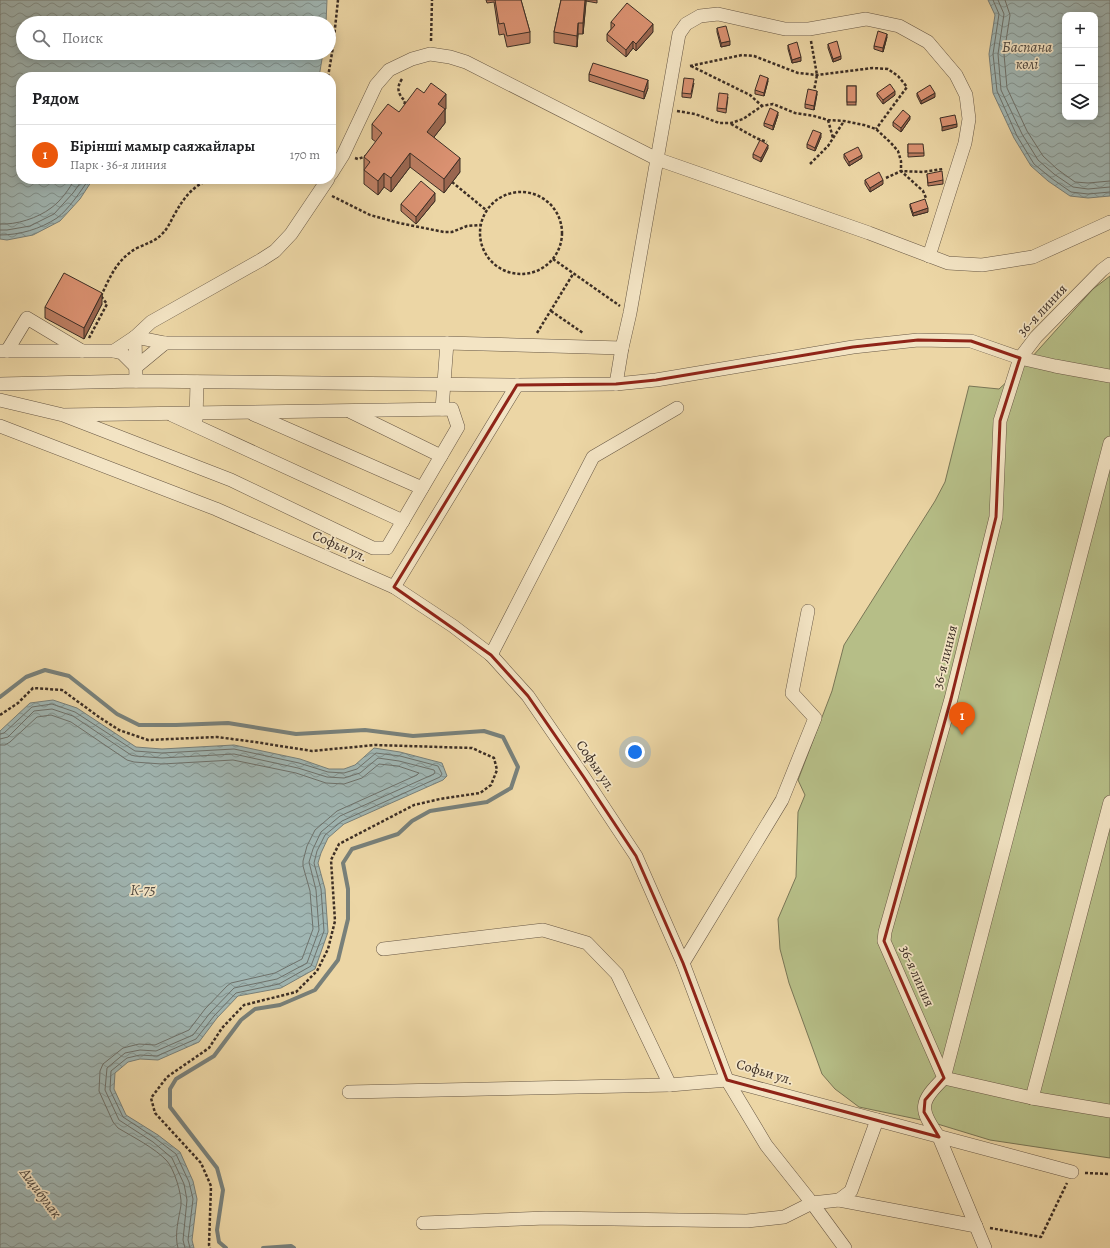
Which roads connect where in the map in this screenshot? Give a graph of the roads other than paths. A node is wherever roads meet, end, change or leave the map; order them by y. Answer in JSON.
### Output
{"nodes":[{"id":1,"x":657,"y":159,"type":"junction"},
{"id":2,"x":336,"y":166,"type":"edge"},
{"id":3,"x":324,"y":184,"type":"edge"},
{"id":4,"x":1110,"y":222,"type":"edge"},
{"id":5,"x":929,"y":256,"type":"junction"},
{"id":6,"x":1110,"y":264,"type":"edge"},
{"id":7,"x":135,"y":337,"type":"junction"},
{"id":8,"x":164,"y":343,"type":"junction"},
{"id":9,"x":447,"y":343,"type":"junction"},
{"id":10,"x":622,"y":348,"type":"junction"},
{"id":11,"x":4,"y":351,"type":"edge"},
{"id":12,"x":82,"y":351,"type":"junction"},
{"id":13,"x":114,"y":351,"type":"junction"},
{"id":14,"x":1020,"y":358,"type":"junction"},
{"id":15,"x":136,"y":367,"type":"junction"},
{"id":16,"x":1110,"y":376,"type":"edge"},
{"id":17,"x":136,"y":381,"type":"junction"},
{"id":18,"x":197,"y":382,"type":"junction"},
{"id":19,"x":0,"y":384,"type":"edge"},
{"id":20,"x":444,"y":384,"type":"junction"},
{"id":21,"x":616,"y":384,"type":"junction"},
{"id":22,"x":517,"y":385,"type":"junction"},
{"id":23,"x":0,"y":400,"type":"edge"},
{"id":24,"x":677,"y":408,"type":"dead end"},
{"id":25,"x":442,"y":409,"type":"junction"},
{"id":26,"x":348,"y":411,"type":"junction"},
{"id":27,"x":249,"y":412,"type":"junction"},
{"id":28,"x":63,"y":415,"type":"junction"},
{"id":29,"x":196,"y":420,"type":"junction"},
{"id":30,"x":0,"y":426,"type":"edge"},
{"id":31,"x":1110,"y":443,"type":"edge"},
{"id":32,"x":441,"y":456,"type":"junction"},
{"id":33,"x":422,"y":488,"type":"junction"},
{"id":34,"x":403,"y":521,"type":"junction"},
{"id":35,"x":394,"y":587,"type":"junction"},
{"id":36,"x":808,"y":611,"type":"dead end"},
{"id":37,"x":491,"y":654,"type":"junction"},
{"id":38,"x":1110,"y":802,"type":"edge"},
{"id":39,"x":383,"y":949,"type":"dead end"},
{"id":40,"x":683,"y":962,"type":"junction"},
{"id":41,"x":944,"y":1078,"type":"junction"},
{"id":42,"x":727,"y":1080,"type":"junction"},
{"id":43,"x":670,"y":1085,"type":"junction"},
{"id":44,"x":349,"y":1092,"type":"dead end"},
{"id":45,"x":1032,"y":1098,"type":"junction"},
{"id":46,"x":1110,"y":1111,"type":"edge"},
{"id":47,"x":877,"y":1120,"type":"junction"},
{"id":48,"x":939,"y":1137,"type":"junction"},
{"id":49,"x":1072,"y":1172,"type":"road end"},
{"id":50,"x":839,"y":1200,"type":"junction"},
{"id":51,"x":812,"y":1203,"type":"junction"},
{"id":52,"x":423,"y":1223,"type":"dead end"},
{"id":53,"x":976,"y":1226,"type":"junction"},
{"id":54,"x":845,"y":1248,"type":"edge"},
{"id":55,"x":985,"y":1248,"type":"edge"}],
"edges":[{"from":1,"to":2,"type":"street"},
{"from":1,"to":5,"type":"street"},
{"from":1,"to":5,"type":"street"},
{"from":1,"to":10,"type":"street"},
{"from":3,"to":7,"type":"street"},
{"from":4,"to":5,"type":"street"},
{"from":6,"to":14,"type":"street","name":"36-я линия"},
{"from":7,"to":8,"type":"street"},
{"from":7,"to":13,"type":"street"},
{"from":7,"to":15,"type":"street"},
{"from":8,"to":9,"type":"street"},
{"from":8,"to":15,"type":"street"},
{"from":9,"to":10,"type":"street"},
{"from":9,"to":20,"type":"street"},
{"from":10,"to":21,"type":"street"},
{"from":11,"to":12,"type":"street"},
{"from":11,"to":12,"type":"street"},
{"from":12,"to":13,"type":"street"},
{"from":13,"to":15,"type":"street"},
{"from":14,"to":16,"type":"street"},
{"from":14,"to":21,"type":"street"},
{"from":14,"to":41,"type":"street","name":"36-я линия"},
{"from":15,"to":17,"type":"street"},
{"from":17,"to":18,"type":"street"},
{"from":17,"to":19,"type":"street"},
{"from":18,"to":20,"type":"street"},
{"from":18,"to":29,"type":"street"},
{"from":20,"to":22,"type":"street"},
{"from":20,"to":25,"type":"street"},
{"from":21,"to":22,"type":"street"},
{"from":22,"to":35,"type":"street"},
{"from":23,"to":28,"type":"street"},
{"from":24,"to":37,"type":"street"},
{"from":25,"to":26,"type":"street"},
{"from":25,"to":32,"type":"street"},
{"from":26,"to":27,"type":"street"},
{"from":26,"to":32,"type":"street"},
{"from":27,"to":29,"type":"street"},
{"from":27,"to":33,"type":"street"},
{"from":28,"to":29,"type":"street"},
{"from":28,"to":34,"type":"street"},
{"from":29,"to":34,"type":"street"},
{"from":30,"to":35,"type":"street","name":"Софьи ул."},
{"from":31,"to":41,"type":"street"},
{"from":32,"to":33,"type":"street"},
{"from":33,"to":34,"type":"street"},
{"from":35,"to":37,"type":"street","name":"Софьи ул."},
{"from":36,"to":40,"type":"street"},
{"from":37,"to":40,"type":"street","name":"Софьи ул."},
{"from":38,"to":45,"type":"street"},
{"from":39,"to":43,"type":"street"},
{"from":40,"to":42,"type":"street","name":"Софьи ул."},
{"from":41,"to":45,"type":"street"},
{"from":41,"to":48,"type":"street"},
{"from":42,"to":43,"type":"street"},
{"from":42,"to":47,"type":"street","name":"Софьи ул."},
{"from":42,"to":51,"type":"street"},
{"from":43,"to":44,"type":"street"},
{"from":45,"to":46,"type":"street"},
{"from":47,"to":48,"type":"street","name":"Софьи ул."},
{"from":47,"to":50,"type":"street"},
{"from":48,"to":49,"type":"street","name":"Софьи ул."},
{"from":48,"to":53,"type":"street"},
{"from":50,"to":51,"type":"street"},
{"from":50,"to":53,"type":"street"},
{"from":51,"to":52,"type":"street"},
{"from":51,"to":54,"type":"street"},
{"from":53,"to":55,"type":"street"}]}
